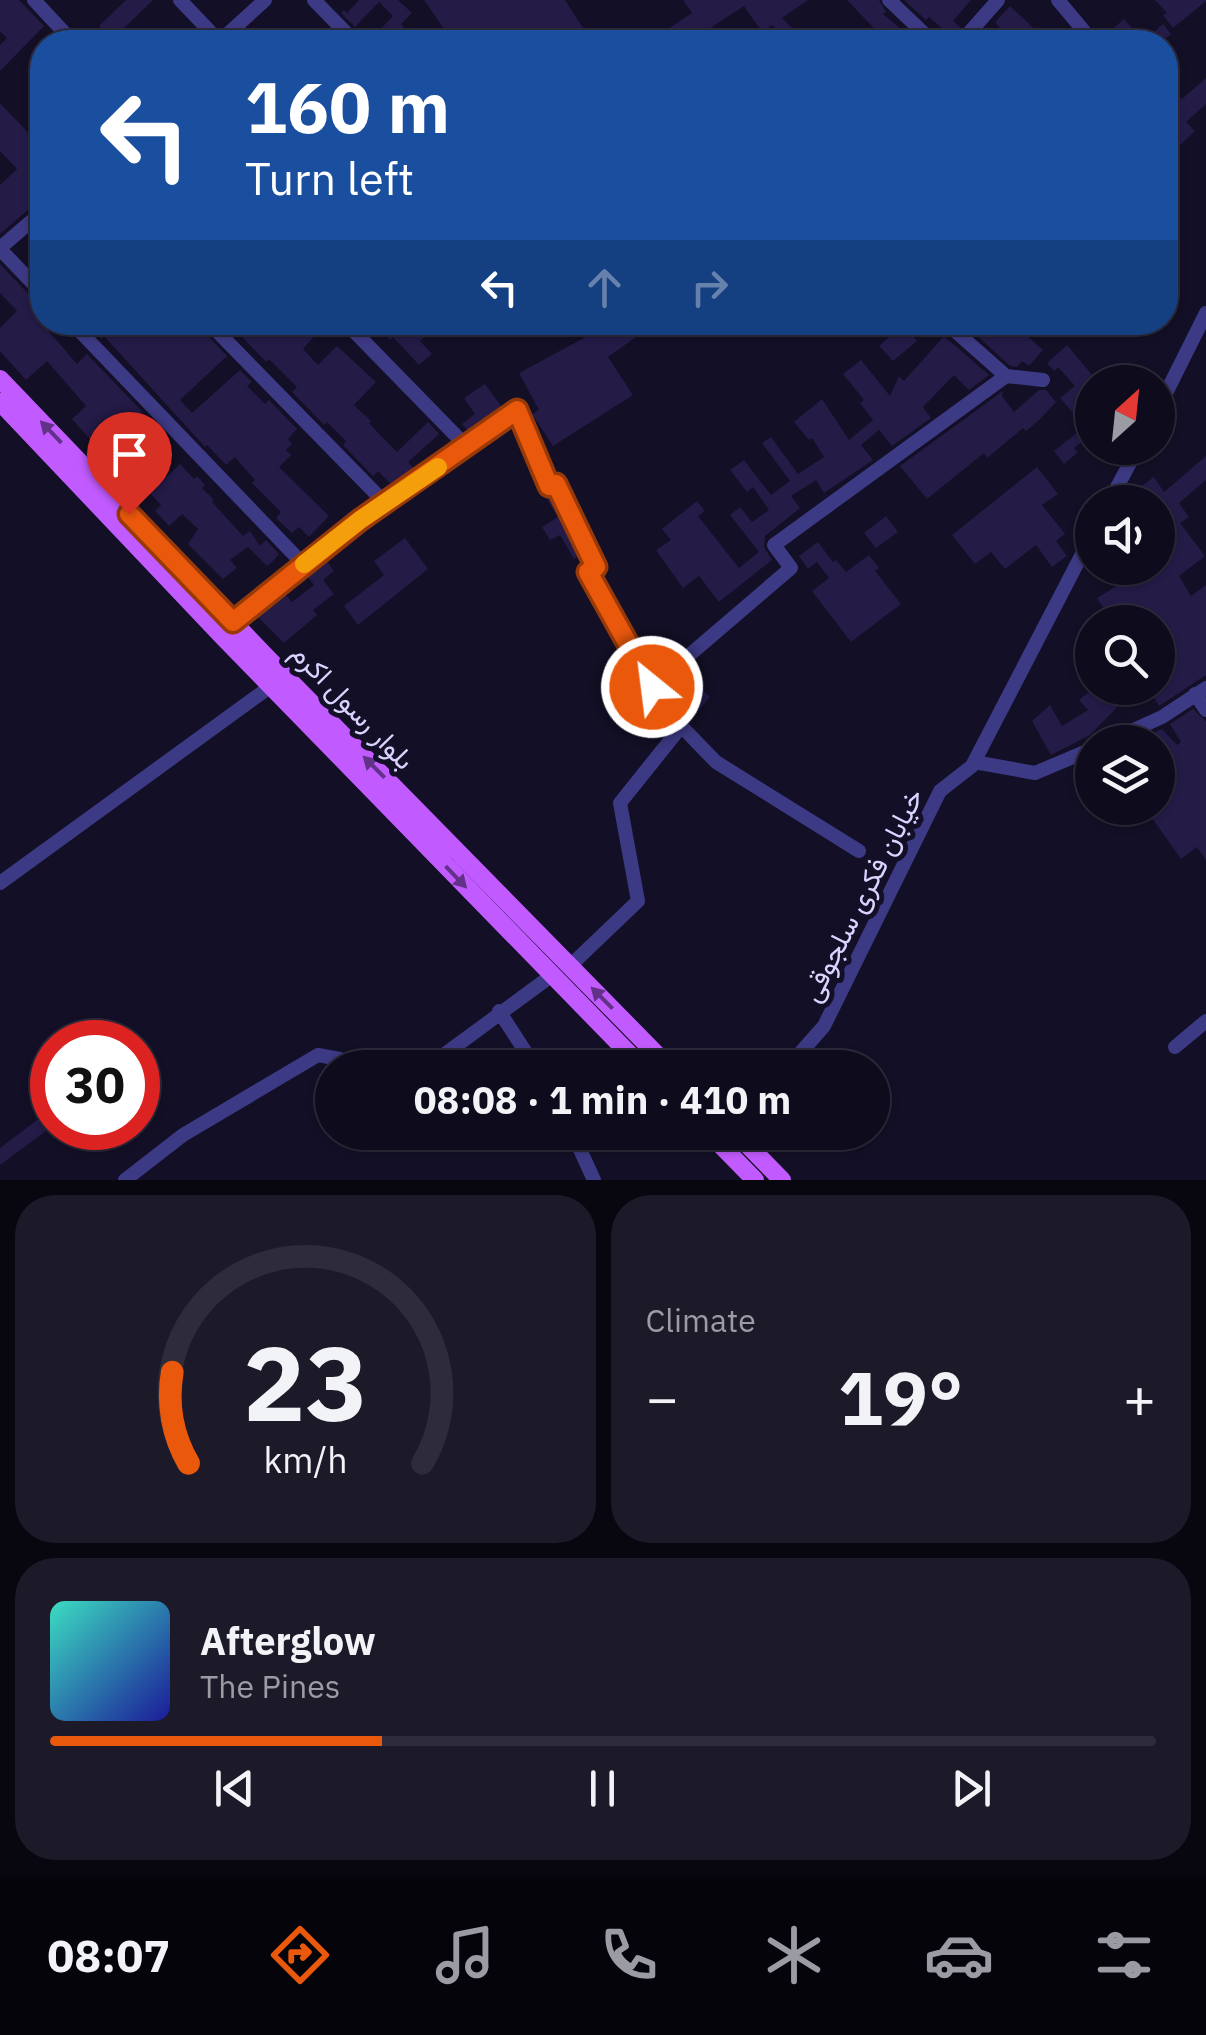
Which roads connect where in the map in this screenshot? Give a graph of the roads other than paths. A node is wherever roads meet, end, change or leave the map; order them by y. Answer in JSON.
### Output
{"nodes":[{"id":1,"x":34,"y":0,"type":"edge"},
{"id":2,"x":180,"y":0,"type":"edge"},
{"id":3,"x":264,"y":0,"type":"edge"},
{"id":4,"x":314,"y":0,"type":"edge"},
{"id":5,"x":889,"y":0,"type":"edge"},
{"id":6,"x":998,"y":0,"type":"edge"},
{"id":7,"x":1058,"y":0,"type":"edge"},
{"id":8,"x":62,"y":30,"type":"edge"},
{"id":9,"x":209,"y":30,"type":"edge"},
{"id":10,"x":233,"y":30,"type":"edge"},
{"id":11,"x":343,"y":30,"type":"edge"},
{"id":12,"x":920,"y":30,"type":"edge"},
{"id":13,"x":972,"y":30,"type":"edge"},
{"id":14,"x":1083,"y":30,"type":"edge"},
{"id":15,"x":30,"y":222,"type":"edge"},
{"id":16,"x":0,"y":248,"type":"edge"},
{"id":17,"x":30,"y":280,"type":"edge"},
{"id":18,"x":1206,"y":313,"type":"edge"},
{"id":19,"x":83,"y":335,"type":"edge"},
{"id":20,"x":221,"y":335,"type":"edge"},
{"id":21,"x":357,"y":335,"type":"edge"},
{"id":22,"x":960,"y":335,"type":"edge"},
{"id":23,"x":1175,"y":375,"type":"edge"},
{"id":24,"x":1006,"y":376,"type":"junction"},
{"id":25,"x":0,"y":379,"type":"edge"},
{"id":26,"x":1044,"y":380,"type":"dead end"},
{"id":27,"x":0,"y":402,"type":"edge"},
{"id":28,"x":467,"y":447,"type":"junction"},
{"id":29,"x":385,"y":502,"type":"junction"},
{"id":30,"x":304,"y":565,"type":"junction"},
{"id":31,"x":1075,"y":568,"type":"edge"},
{"id":32,"x":233,"y":622,"type":"junction"},
{"id":33,"x":271,"y":686,"type":"junction"},
{"id":34,"x":652,"y":687,"type":"junction"},
{"id":35,"x":1201,"y":691,"type":"edge"},
{"id":36,"x":1206,"y":710,"type":"edge"},
{"id":37,"x":1143,"y":725,"type":"edge"},
{"id":38,"x":680,"y":728,"type":"junction"},
{"id":39,"x":1075,"y":756,"type":"edge"},
{"id":40,"x":974,"y":762,"type":"junction"},
{"id":41,"x":859,"y":852,"type":"dead end"},
{"id":42,"x":0,"y":883,"type":"edge"},
{"id":43,"x":570,"y":966,"type":"junction"},
{"id":44,"x":552,"y":976,"type":"junction"},
{"id":45,"x":499,"y":1011,"type":"junction"},
{"id":46,"x":1206,"y":1021,"type":"edge"},
{"id":47,"x":1175,"y":1047,"type":"dead end"},
{"id":48,"x":449,"y":1050,"type":"edge"},
{"id":49,"x":524,"y":1050,"type":"edge"},
{"id":50,"x":625,"y":1050,"type":"edge"},
{"id":51,"x":652,"y":1050,"type":"edge"},
{"id":52,"x":803,"y":1050,"type":"edge"},
{"id":53,"x":315,"y":1057,"type":"edge"},
{"id":54,"x":580,"y":1150,"type":"edge"},
{"id":55,"x":726,"y":1150,"type":"edge"},
{"id":56,"x":753,"y":1150,"type":"edge"},
{"id":57,"x":126,"y":1180,"type":"edge"},
{"id":58,"x":594,"y":1180,"type":"edge"},
{"id":59,"x":755,"y":1180,"type":"edge"},
{"id":60,"x":782,"y":1180,"type":"edge"}],
"edges":[{"from":1,"to":8,"type":"street"},
{"from":2,"to":9,"type":"street"},
{"from":3,"to":10,"type":"street"},
{"from":4,"to":11,"type":"street"},
{"from":5,"to":12,"type":"street"},
{"from":6,"to":13,"type":"street"},
{"from":7,"to":14,"type":"street"},
{"from":15,"to":16,"type":"street"},
{"from":16,"to":17,"type":"street"},
{"from":18,"to":23,"type":"street"},
{"from":19,"to":30,"type":"street"},
{"from":20,"to":29,"type":"street"},
{"from":21,"to":28,"type":"street"},
{"from":22,"to":24,"type":"street"},
{"from":24,"to":26,"type":"street"},
{"from":24,"to":34,"type":"street"},
{"from":32,"to":25,"type":"main road","name":"بلوار رسول اکرم","one_way":true},
{"from":27,"to":33,"type":"main road","name":"بلوار رسول اکرم"},
{"from":28,"to":29,"type":"street"},
{"from":28,"to":34,"type":"street"},
{"from":29,"to":30,"type":"street"},
{"from":30,"to":32,"type":"street"},
{"from":31,"to":40,"type":"street","name":"خیابان فکری سلجوقی"},
{"from":43,"to":32,"type":"main road","name":"بلوار رسول اکرم","one_way":true},
{"from":33,"to":42,"type":"street"},
{"from":33,"to":44,"type":"main road","name":"بلوار رسول اکرم","one_way":true},
{"from":34,"to":38,"type":"street"},
{"from":35,"to":36,"type":"street"},
{"from":35,"to":37,"type":"street"},
{"from":38,"to":41,"type":"street"},
{"from":38,"to":43,"type":"street"},
{"from":39,"to":40,"type":"street"},
{"from":40,"to":52,"type":"street","name":"خیابان فکری سلجوقی"},
{"from":51,"to":43,"type":"main road","name":"بلوار رسول اکرم","one_way":true},
{"from":44,"to":45,"type":"street"},
{"from":44,"to":50,"type":"main road","name":"بلوار رسول اکرم"},
{"from":45,"to":48,"type":"street"},
{"from":45,"to":49,"type":"street"},
{"from":46,"to":47,"type":"street"},
{"from":53,"to":57,"type":"street"},
{"from":54,"to":58,"type":"street"},
{"from":55,"to":59,"type":"main road"},
{"from":56,"to":60,"type":"main road"}]}
